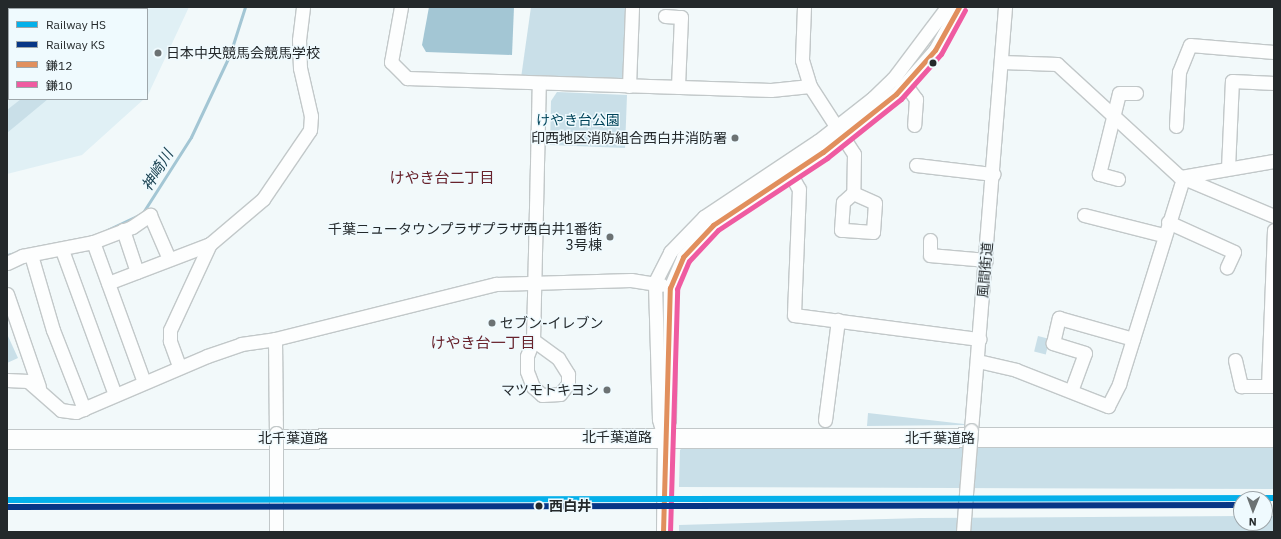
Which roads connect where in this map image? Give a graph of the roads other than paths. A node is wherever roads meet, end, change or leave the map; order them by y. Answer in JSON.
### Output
{"nodes":[{"id":1,"x":303,"y":7,"type":"edge"},
{"id":2,"x":401,"y":7,"type":"edge"},
{"id":3,"x":632,"y":7,"type":"edge"},
{"id":4,"x":804,"y":7,"type":"edge"},
{"id":5,"x":946,"y":7,"type":"edge"},
{"id":6,"x":959,"y":7,"type":"edge"},
{"id":7,"x":1005,"y":7,"type":"edge"},
{"id":8,"x":665,"y":16,"type":"dead end"},
{"id":9,"x":1274,"y":52,"type":"edge"},
{"id":10,"x":1002,"y":62,"type":"junction"},
{"id":11,"x":539,"y":83,"type":"junction"},
{"id":12,"x":1274,"y":83,"type":"edge"},
{"id":13,"x":905,"y":84,"type":"junction"},
{"id":14,"x":629,"y":86,"type":"junction"},
{"id":15,"x":810,"y":86,"type":"junction"},
{"id":16,"x":678,"y":87,"type":"junction"},
{"id":17,"x":1136,"y":93,"type":"dead end"},
{"id":18,"x":1112,"y":114,"type":"junction"},
{"id":19,"x":914,"y":125,"type":"dead end"},
{"id":20,"x":1176,"y":126,"type":"dead end"},
{"id":21,"x":840,"y":130,"type":"junction"},
{"id":22,"x":1274,"y":161,"type":"edge"},
{"id":23,"x":916,"y":165,"type":"dead end"},
{"id":24,"x":1228,"y":168,"type":"junction"},
{"id":25,"x":790,"y":173,"type":"junction"},
{"id":26,"x":993,"y":174,"type":"junction"},
{"id":27,"x":1182,"y":178,"type":"junction"},
{"id":28,"x":1118,"y":179,"type":"dead end"},
{"id":29,"x":853,"y":193,"type":"dead end"},
{"id":30,"x":1084,"y":215,"type":"dead end"},
{"id":31,"x":1274,"y":216,"type":"edge"},
{"id":32,"x":1168,"y":222,"type":"junction"},
{"id":33,"x":123,"y":230,"type":"junction"},
{"id":34,"x":1274,"y":230,"type":"edge"},
{"id":35,"x":1163,"y":235,"type":"junction"},
{"id":36,"x":930,"y":240,"type":"dead end"},
{"id":37,"x":93,"y":242,"type":"junction"},
{"id":38,"x":210,"y":244,"type":"junction"},
{"id":39,"x":62,"y":250,"type":"junction"},
{"id":40,"x":31,"y":255,"type":"junction"},
{"id":41,"x":169,"y":259,"type":"junction"},
{"id":42,"x":986,"y":260,"type":"junction"},
{"id":43,"x":7,"y":263,"type":"edge"},
{"id":44,"x":1226,"y":267,"type":"dead end"},
{"id":45,"x":138,"y":272,"type":"junction"},
{"id":46,"x":535,"y":280,"type":"junction"},
{"id":47,"x":656,"y":282,"type":"junction"},
{"id":48,"x":108,"y":283,"type":"junction"},
{"id":49,"x":670,"y":288,"type":"junction"},
{"id":50,"x":7,"y":294,"type":"edge"},
{"id":51,"x":838,"y":320,"type":"junction"},
{"id":52,"x":276,"y":339,"type":"junction"},
{"id":53,"x":979,"y":339,"type":"junction"},
{"id":54,"x":1133,"y":339,"type":"junction"},
{"id":55,"x":533,"y":340,"type":"dead end"},
{"id":56,"x":978,"y":360,"type":"junction"},
{"id":57,"x":1235,"y":360,"type":"dead end"},
{"id":58,"x":179,"y":366,"type":"junction"},
{"id":59,"x":7,"y":380,"type":"edge"},
{"id":60,"x":144,"y":382,"type":"junction"},
{"id":61,"x":1271,"y":386,"type":"edge"},
{"id":62,"x":39,"y":387,"type":"junction"},
{"id":63,"x":1071,"y":391,"type":"junction"},
{"id":64,"x":115,"y":395,"type":"junction"},
{"id":65,"x":84,"y":408,"type":"junction"},
{"id":66,"x":825,"y":420,"type":"dead end"},
{"id":67,"x":1274,"y":437,"type":"edge"},
{"id":68,"x":7,"y":439,"type":"edge"},
{"id":69,"x":664,"y":442,"type":"junction"},
{"id":70,"x":276,"y":532,"type":"edge"},
{"id":71,"x":663,"y":532,"type":"edge"},
{"id":72,"x":963,"y":532,"type":"edge"}],
"edges":[{"from":1,"to":38,"type":"street"},
{"from":2,"to":11,"type":"street"},
{"from":3,"to":14,"type":"street"},
{"from":4,"to":15,"type":"street"},
{"from":5,"to":21,"type":"street"},
{"from":6,"to":13,"type":"street"},
{"from":7,"to":10,"type":"street","name":"風間街道"},
{"from":8,"to":16,"type":"street"},
{"from":9,"to":20,"type":"street"},
{"from":10,"to":18,"type":"street"},
{"from":10,"to":26,"type":"street","name":"風間街道"},
{"from":11,"to":14,"type":"street"},
{"from":11,"to":46,"type":"street"},
{"from":12,"to":24,"type":"street"},
{"from":13,"to":19,"type":"street"},
{"from":13,"to":21,"type":"street"},
{"from":14,"to":16,"type":"street"},
{"from":15,"to":16,"type":"street"},
{"from":15,"to":21,"type":"street"},
{"from":17,"to":18,"type":"street"},
{"from":18,"to":27,"type":"street"},
{"from":18,"to":28,"type":"street"},
{"from":21,"to":25,"type":"street"},
{"from":21,"to":29,"type":"street"},
{"from":21,"to":47,"type":"street"},
{"from":22,"to":24,"type":"street"},
{"from":23,"to":26,"type":"street"},
{"from":24,"to":27,"type":"street"},
{"from":25,"to":49,"type":"street"},
{"from":25,"to":51,"type":"street"},
{"from":26,"to":42,"type":"street","name":"風間街道"},
{"from":27,"to":31,"type":"street"},
{"from":27,"to":32,"type":"street"},
{"from":30,"to":35,"type":"street"},
{"from":32,"to":35,"type":"street"},
{"from":32,"to":44,"type":"street"},
{"from":33,"to":37,"type":"street"},
{"from":33,"to":41,"type":"street"},
{"from":33,"to":45,"type":"street"},
{"from":34,"to":61,"type":"street"},
{"from":35,"to":54,"type":"street"},
{"from":36,"to":42,"type":"street"},
{"from":37,"to":39,"type":"street"},
{"from":37,"to":48,"type":"street"},
{"from":38,"to":41,"type":"street"},
{"from":38,"to":58,"type":"street"},
{"from":39,"to":40,"type":"street"},
{"from":39,"to":64,"type":"street"},
{"from":40,"to":43,"type":"street"},
{"from":40,"to":65,"type":"street"},
{"from":41,"to":45,"type":"street"},
{"from":42,"to":53,"type":"street","name":"風間街道"},
{"from":45,"to":48,"type":"street"},
{"from":46,"to":47,"type":"street"},
{"from":46,"to":52,"type":"street"},
{"from":46,"to":55,"type":"street"},
{"from":47,"to":49,"type":"street"},
{"from":47,"to":69,"type":"street"},
{"from":48,"to":60,"type":"street"},
{"from":49,"to":69,"type":"street"},
{"from":50,"to":62,"type":"street"},
{"from":51,"to":53,"type":"street"},
{"from":51,"to":66,"type":"street"},
{"from":52,"to":58,"type":"street"},
{"from":52,"to":70,"type":"street","bridge":true},
{"from":53,"to":56,"type":"street","name":"風間街道"},
{"from":54,"to":63,"type":"street"},
{"from":54,"to":63,"type":"street"},
{"from":56,"to":63,"type":"street"},
{"from":56,"to":72,"type":"street","name":"風間街道","bridge":true},
{"from":57,"to":61,"type":"street"},
{"from":58,"to":60,"type":"street"},
{"from":59,"to":62,"type":"street"},
{"from":60,"to":64,"type":"street"},
{"from":62,"to":65,"type":"street"},
{"from":64,"to":65,"type":"street"},
{"from":67,"to":69,"type":"highway","name":"北千葉道路"},
{"from":68,"to":69,"type":"highway","name":"北千葉道路"},
{"from":69,"to":71,"type":"street"}]}
